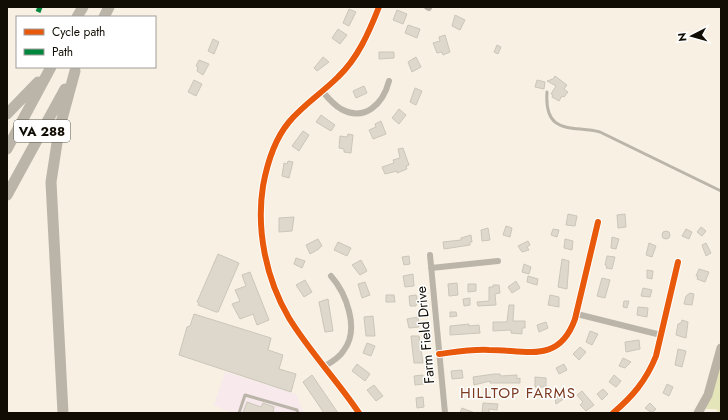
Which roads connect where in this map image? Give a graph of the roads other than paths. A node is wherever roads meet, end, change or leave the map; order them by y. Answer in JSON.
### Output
{"nodes":[{"id":1,"x":83,"y":7,"type":"edge"},
{"id":2,"x":109,"y":7,"type":"edge"},
{"id":3,"x":379,"y":7,"type":"edge"},
{"id":4,"x":78,"y":16,"type":"edge"},
{"id":5,"x":104,"y":16,"type":"edge"},
{"id":6,"x":49,"y":68,"type":"edge"},
{"id":7,"x":49,"y":68,"type":"edge"},
{"id":8,"x":76,"y":69,"type":"edge"},
{"id":9,"x":389,"y":81,"type":"dead end"},
{"id":10,"x":323,"y":92,"type":"junction"},
{"id":11,"x":547,"y":92,"type":"dead end"},
{"id":12,"x":7,"y":114,"type":"edge"},
{"id":13,"x":7,"y":149,"type":"edge"},
{"id":14,"x":721,"y":191,"type":"edge"},
{"id":15,"x":7,"y":195,"type":"edge"},
{"id":16,"x":598,"y":222,"type":"dead end"},
{"id":17,"x":430,"y":255,"type":"dead end"},
{"id":18,"x":498,"y":261,"type":"dead end"},
{"id":19,"x":678,"y":262,"type":"dead end"},
{"id":20,"x":431,"y":268,"type":"junction"},
{"id":21,"x":331,"y":276,"type":"dead end"},
{"id":22,"x":577,"y":314,"type":"junction"},
{"id":23,"x":660,"y":335,"type":"junction"},
{"id":24,"x":721,"y":348,"type":"edge"},
{"id":25,"x":439,"y":354,"type":"junction"},
{"id":26,"x":326,"y":366,"type":"junction"},
{"id":27,"x":63,"y":413,"type":"edge"},
{"id":28,"x":239,"y":413,"type":"edge"},
{"id":29,"x":298,"y":413,"type":"edge"},
{"id":30,"x":359,"y":413,"type":"edge"},
{"id":31,"x":445,"y":413,"type":"edge"},
{"id":32,"x":612,"y":413,"type":"edge"},
{"id":33,"x":698,"y":413,"type":"edge"}],
"edges":[{"from":1,"to":4,"type":"highway"},
{"from":2,"to":5,"type":"highway"},
{"from":3,"to":10,"type":"street"},
{"from":6,"to":12,"type":"highway"},
{"from":7,"to":13,"type":"highway","number":"VA 288"},
{"from":8,"to":15,"type":"highway","number":"VA 288"},
{"from":8,"to":27,"type":"highway"},
{"from":9,"to":10,"type":"street"},
{"from":10,"to":26,"type":"street"},
{"from":11,"to":14,"type":"lane"},
{"from":16,"to":22,"type":"street"},
{"from":17,"to":20,"type":"street","name":"Farm Field Drive"},
{"from":18,"to":20,"type":"street"},
{"from":19,"to":23,"type":"street"},
{"from":20,"to":25,"type":"street","name":"Farm Field Drive"},
{"from":21,"to":26,"type":"street"},
{"from":22,"to":23,"type":"street"},
{"from":22,"to":25,"type":"street"},
{"from":23,"to":32,"type":"street"},
{"from":24,"to":33,"type":"street"},
{"from":25,"to":31,"type":"street","name":"Farm Field Drive"},
{"from":26,"to":30,"type":"street"},
{"from":28,"to":29,"type":"lane"}]}
